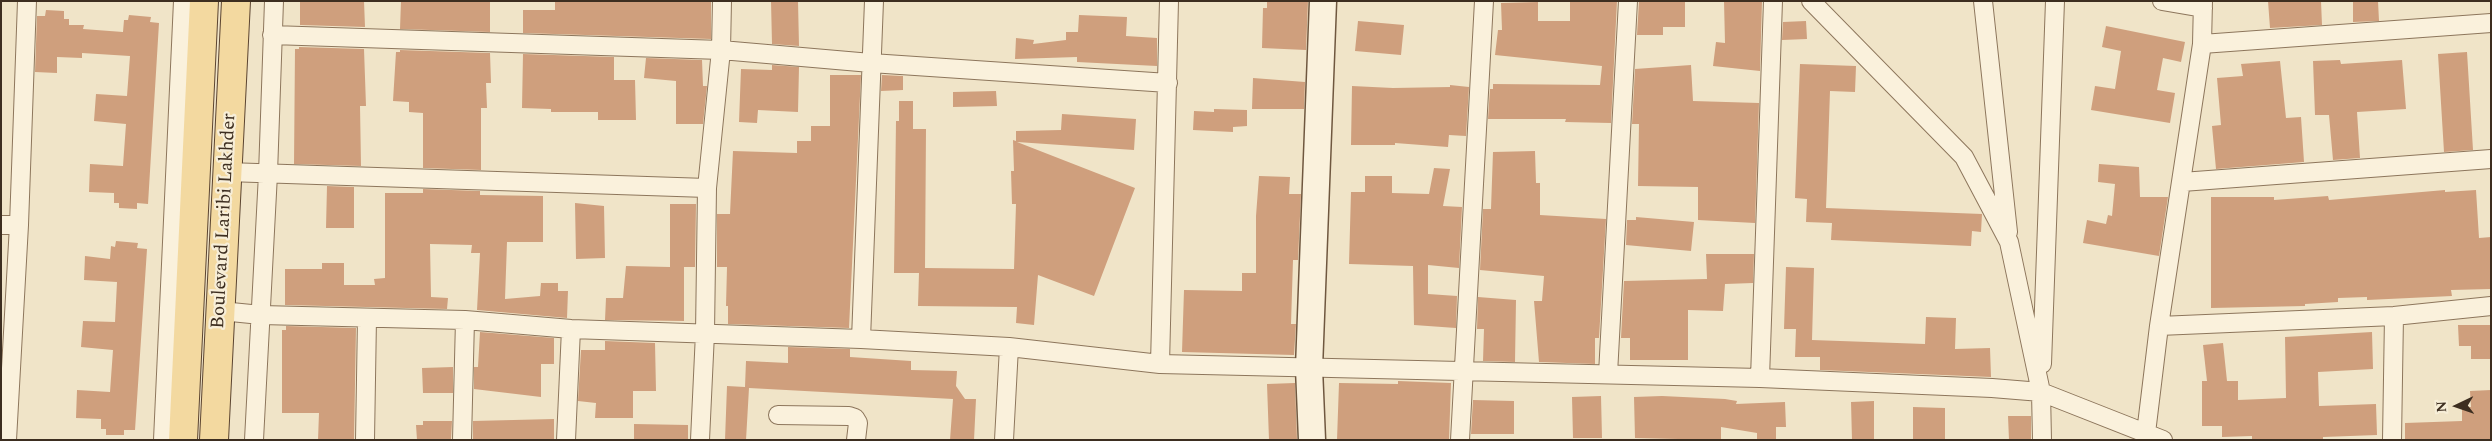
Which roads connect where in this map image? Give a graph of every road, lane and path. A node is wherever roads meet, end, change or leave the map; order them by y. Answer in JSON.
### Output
{"nodes":[{"id":1,"x":27,"y":1,"type":"edge"},
{"id":2,"x":183,"y":1,"type":"edge"},
{"id":3,"x":204,"y":1,"type":"edge"},
{"id":4,"x":236,"y":1,"type":"edge"},
{"id":5,"x":274,"y":1,"type":"edge"},
{"id":6,"x":722,"y":1,"type":"edge"},
{"id":7,"x":874,"y":1,"type":"edge"},
{"id":8,"x":1170,"y":1,"type":"edge"},
{"id":9,"x":1324,"y":1,"type":"edge"},
{"id":10,"x":1484,"y":1,"type":"edge"},
{"id":11,"x":1628,"y":1,"type":"edge"},
{"id":12,"x":1773,"y":1,"type":"edge"},
{"id":13,"x":1811,"y":1,"type":"edge"},
{"id":14,"x":1983,"y":1,"type":"edge"},
{"id":15,"x":2055,"y":1,"type":"edge"},
{"id":16,"x":2162,"y":1,"type":"edge"},
{"id":17,"x":2203,"y":5,"type":"edge"},
{"id":18,"x":2491,"y":23,"type":"edge"},
{"id":19,"x":272,"y":35,"type":"junction"},
{"id":20,"x":2202,"y":44,"type":"junction"},
{"id":21,"x":721,"y":50,"type":"junction"},
{"id":22,"x":871,"y":63,"type":"junction"},
{"id":23,"x":1168,"y":82,"type":"junction"},
{"id":24,"x":2491,"y":159,"type":"edge"},
{"id":25,"x":228,"y":172,"type":"junction"},
{"id":26,"x":268,"y":174,"type":"junction"},
{"id":27,"x":2182,"y":182,"type":"junction"},
{"id":28,"x":707,"y":188,"type":"junction"},
{"id":29,"x":10,"y":225,"type":"edge"},
{"id":30,"x":2009,"y":242,"type":"junction"},
{"id":31,"x":2491,"y":306,"type":"edge"},
{"id":32,"x":220,"y":311,"type":"junction"},
{"id":33,"x":260,"y":315,"type":"junction"},
{"id":34,"x":2394,"y":316,"type":"junction"},
{"id":35,"x":367,"y":318,"type":"junction"},
{"id":36,"x":465,"y":320,"type":"junction"},
{"id":37,"x":2159,"y":326,"type":"junction"},
{"id":38,"x":571,"y":329,"type":"junction"},
{"id":39,"x":706,"y":333,"type":"junction"},
{"id":40,"x":861,"y":339,"type":"junction"},
{"id":41,"x":1009,"y":347,"type":"junction"},
{"id":42,"x":1160,"y":364,"type":"junction"},
{"id":43,"x":1309,"y":368,"type":"junction"},
{"id":44,"x":1464,"y":372,"type":"junction"},
{"id":45,"x":1608,"y":374,"type":"junction"},
{"id":46,"x":1760,"y":378,"type":"junction"},
{"id":47,"x":2041,"y":392,"type":"junction"},
{"id":48,"x":778,"y":415,"type":"dead end"},
{"id":49,"x":2146,"y":433,"type":"junction"},
{"id":50,"x":8,"y":440,"type":"edge"},
{"id":51,"x":163,"y":440,"type":"edge"},
{"id":52,"x":183,"y":440,"type":"edge"},
{"id":53,"x":214,"y":440,"type":"edge"},
{"id":54,"x":254,"y":440,"type":"edge"},
{"id":55,"x":365,"y":440,"type":"edge"},
{"id":56,"x":462,"y":440,"type":"edge"},
{"id":57,"x":566,"y":440,"type":"edge"},
{"id":58,"x":700,"y":440,"type":"edge"},
{"id":59,"x":856,"y":440,"type":"edge"},
{"id":60,"x":1004,"y":440,"type":"edge"},
{"id":61,"x":1312,"y":440,"type":"edge"},
{"id":62,"x":1460,"y":440,"type":"edge"},
{"id":63,"x":2042,"y":440,"type":"edge"},
{"id":64,"x":2163,"y":440,"type":"edge"},
{"id":65,"x":2392,"y":440,"type":"edge"}],
"edges":[{"from":1,"to":29,"type":"street"},
{"from":2,"to":51,"type":"street"},
{"from":3,"to":52,"type":"main road","name":"Boulevard Laribi Lakhder"},
{"from":4,"to":25,"type":"main road","name":"Boulevard Laribi Lakhder"},
{"from":5,"to":19,"type":"street"},
{"from":6,"to":21,"type":"street"},
{"from":7,"to":22,"type":"street"},
{"from":8,"to":23,"type":"street"},
{"from":9,"to":43,"type":"main road"},
{"from":10,"to":44,"type":"street"},
{"from":11,"to":45,"type":"street"},
{"from":12,"to":46,"type":"street"},
{"from":13,"to":30,"type":"street"},
{"from":14,"to":30,"type":"street"},
{"from":15,"to":47,"type":"street"},
{"from":16,"to":17,"type":"street"},
{"from":17,"to":20,"type":"street"},
{"from":18,"to":20,"type":"street"},
{"from":19,"to":21,"type":"street"},
{"from":19,"to":26,"type":"street"},
{"from":20,"to":27,"type":"street"},
{"from":21,"to":22,"type":"street"},
{"from":21,"to":28,"type":"street"},
{"from":22,"to":23,"type":"street"},
{"from":22,"to":40,"type":"street"},
{"from":23,"to":42,"type":"street"},
{"from":24,"to":27,"type":"street"},
{"from":25,"to":26,"type":"street"},
{"from":25,"to":32,"type":"main road","name":"Boulevard Laribi Lakhder"},
{"from":26,"to":28,"type":"street"},
{"from":26,"to":33,"type":"street"},
{"from":27,"to":37,"type":"street"},
{"from":28,"to":39,"type":"street"},
{"from":29,"to":50,"type":"street"},
{"from":30,"to":47,"type":"street"},
{"from":31,"to":34,"type":"street"},
{"from":32,"to":33,"type":"street"},
{"from":32,"to":53,"type":"main road","name":"Boulevard Laribi Lakhder"},
{"from":33,"to":35,"type":"street"},
{"from":33,"to":54,"type":"street"},
{"from":34,"to":37,"type":"street"},
{"from":34,"to":65,"type":"street"},
{"from":35,"to":36,"type":"street"},
{"from":35,"to":55,"type":"street"},
{"from":36,"to":38,"type":"street"},
{"from":36,"to":56,"type":"street"},
{"from":37,"to":49,"type":"street"},
{"from":38,"to":39,"type":"street"},
{"from":38,"to":57,"type":"street"},
{"from":39,"to":40,"type":"street"},
{"from":39,"to":58,"type":"street"},
{"from":40,"to":41,"type":"street"},
{"from":41,"to":42,"type":"street"},
{"from":41,"to":60,"type":"street"},
{"from":42,"to":43,"type":"street"},
{"from":43,"to":44,"type":"street"},
{"from":43,"to":61,"type":"main road"},
{"from":44,"to":45,"type":"street"},
{"from":44,"to":62,"type":"street"},
{"from":45,"to":46,"type":"street"},
{"from":46,"to":47,"type":"street"},
{"from":47,"to":49,"type":"street"},
{"from":47,"to":63,"type":"street"},
{"from":48,"to":59,"type":"street"},
{"from":49,"to":64,"type":"street"}]}
